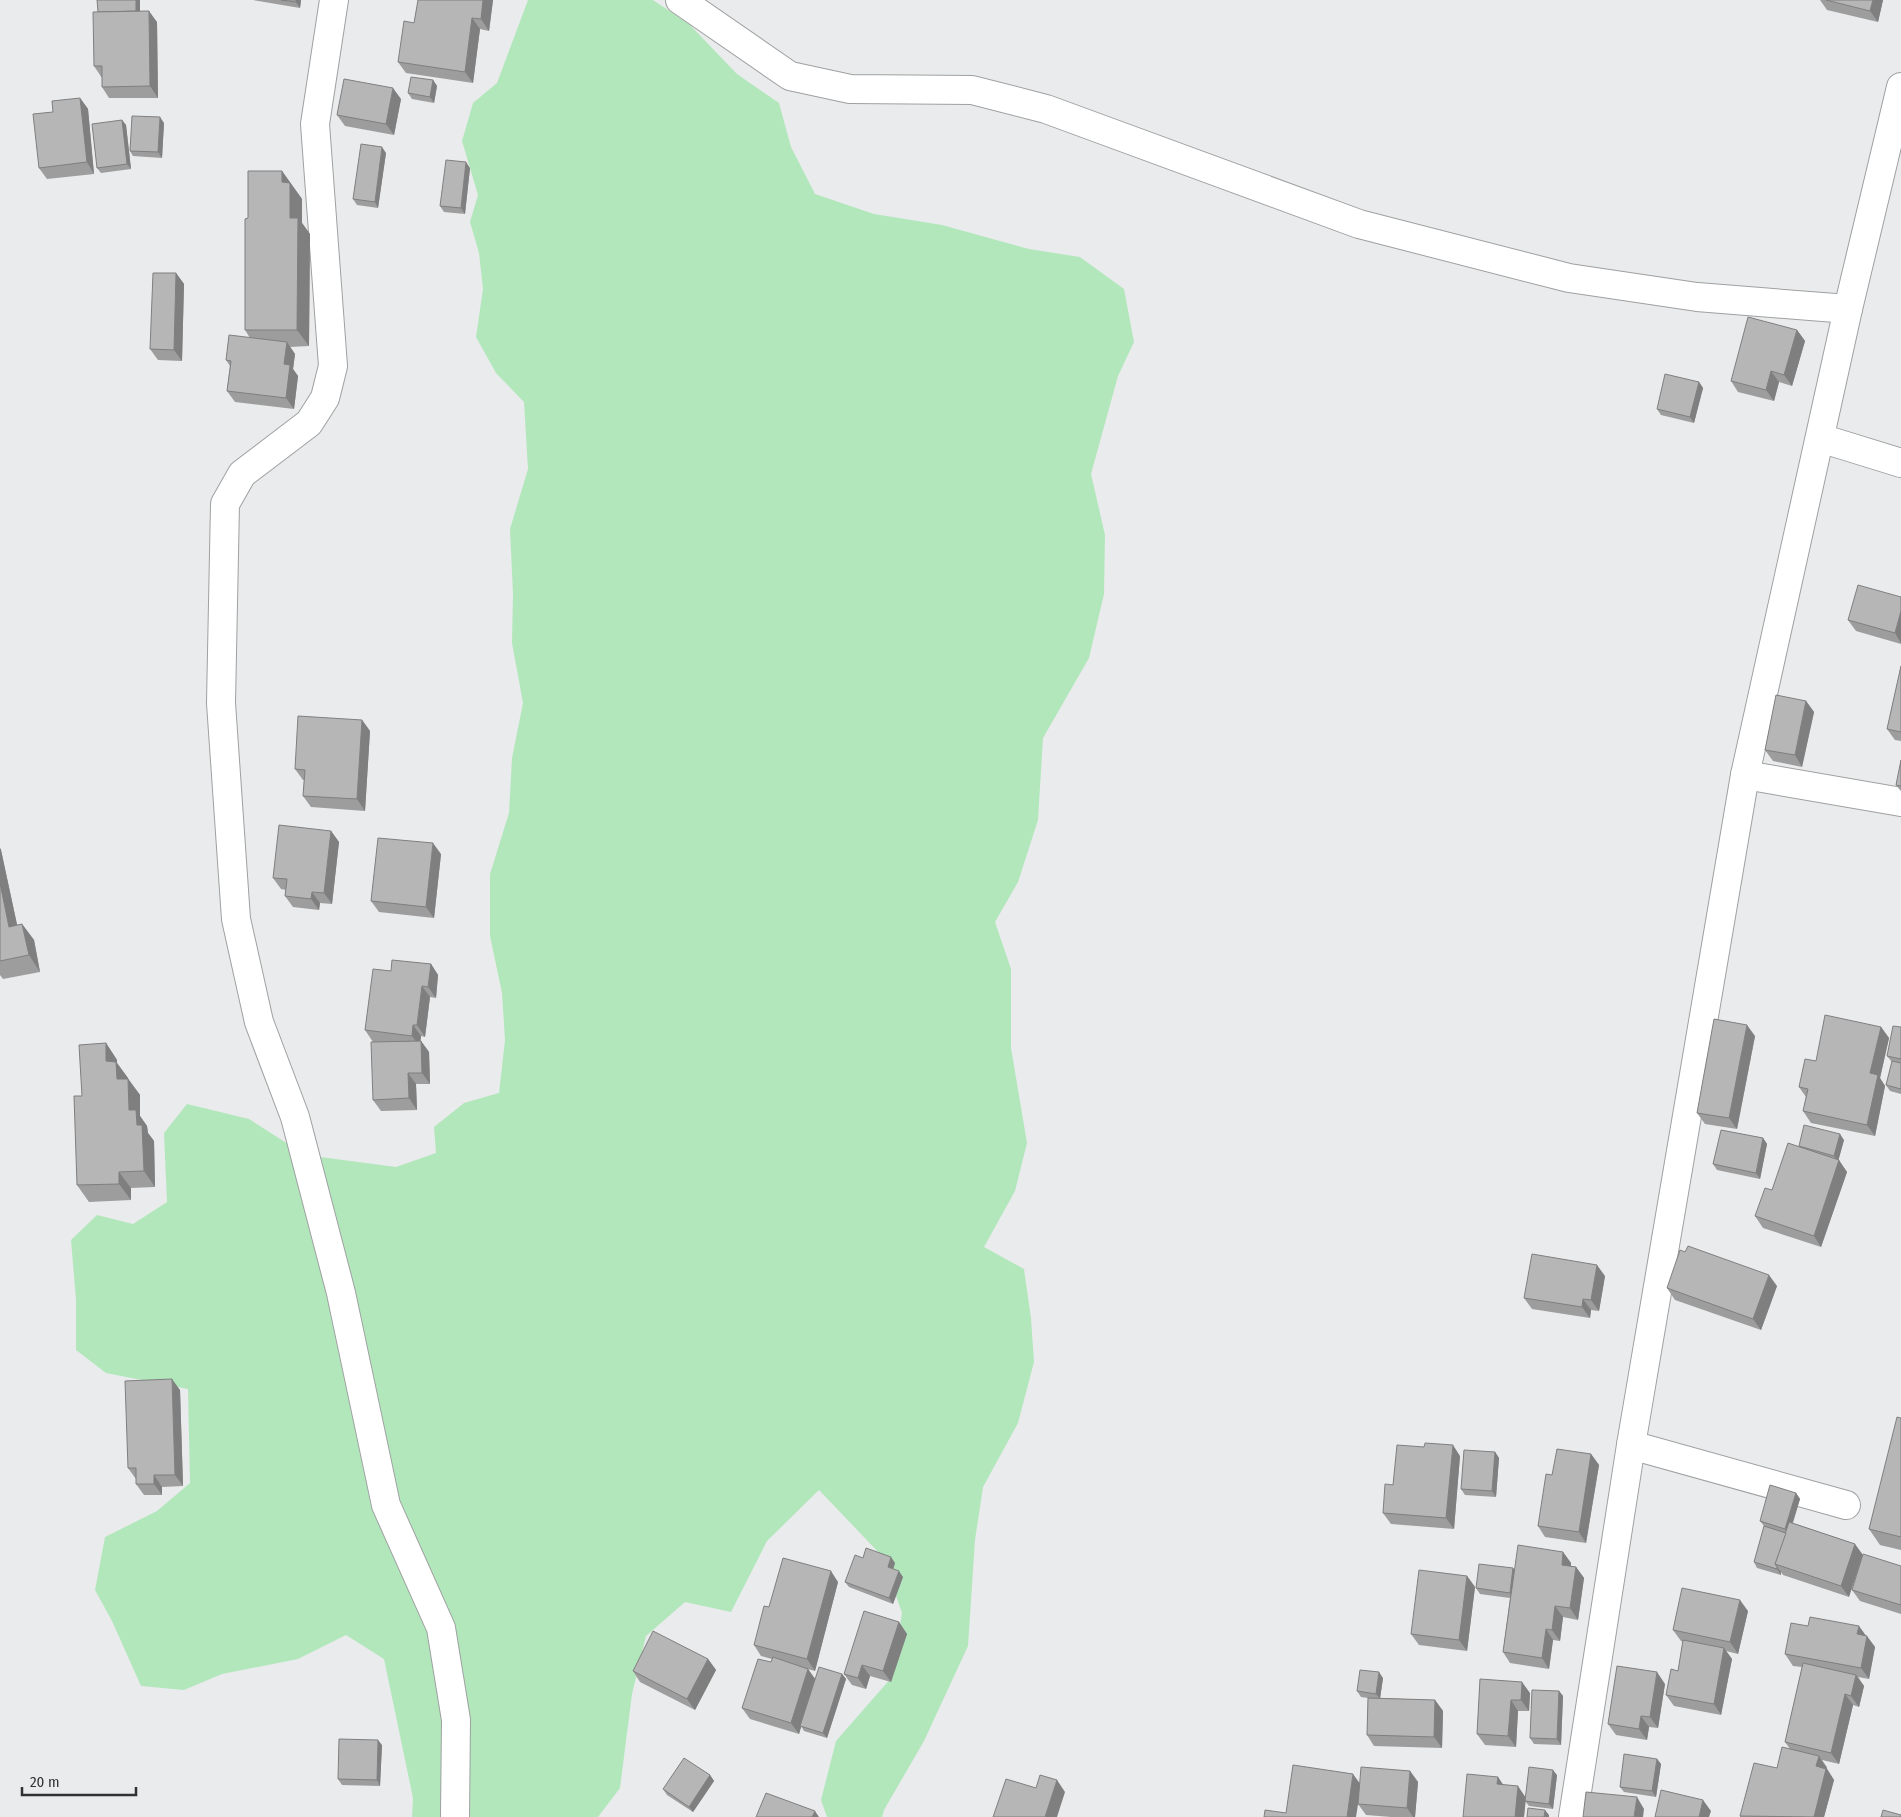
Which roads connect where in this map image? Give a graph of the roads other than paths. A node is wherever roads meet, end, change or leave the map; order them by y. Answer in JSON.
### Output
{"nodes":[{"id":1,"x":334,"y":0,"type":"edge"},
{"id":2,"x":680,"y":0,"type":"edge"},
{"id":3,"x":1901,"y":87,"type":"edge"},
{"id":4,"x":1848,"y":309,"type":"junction"},
{"id":5,"x":1820,"y":438,"type":"junction"},
{"id":6,"x":1901,"y":463,"type":"edge"},
{"id":7,"x":1745,"y":775,"type":"junction"},
{"id":8,"x":1901,"y":802,"type":"edge"},
{"id":9,"x":1630,"y":1445,"type":"junction"},
{"id":10,"x":1846,"y":1505,"type":"dead end"},
{"id":11,"x":455,"y":1817,"type":"edge"},
{"id":12,"x":1573,"y":1817,"type":"edge"}],
"edges":[{"from":1,"to":11,"type":"street"},
{"from":2,"to":4,"type":"street"},
{"from":3,"to":4,"type":"street"},
{"from":4,"to":5,"type":"street"},
{"from":5,"to":6,"type":"street"},
{"from":5,"to":7,"type":"street"},
{"from":7,"to":8,"type":"street"},
{"from":7,"to":9,"type":"street"},
{"from":9,"to":10,"type":"street"},
{"from":9,"to":12,"type":"street"}]}
